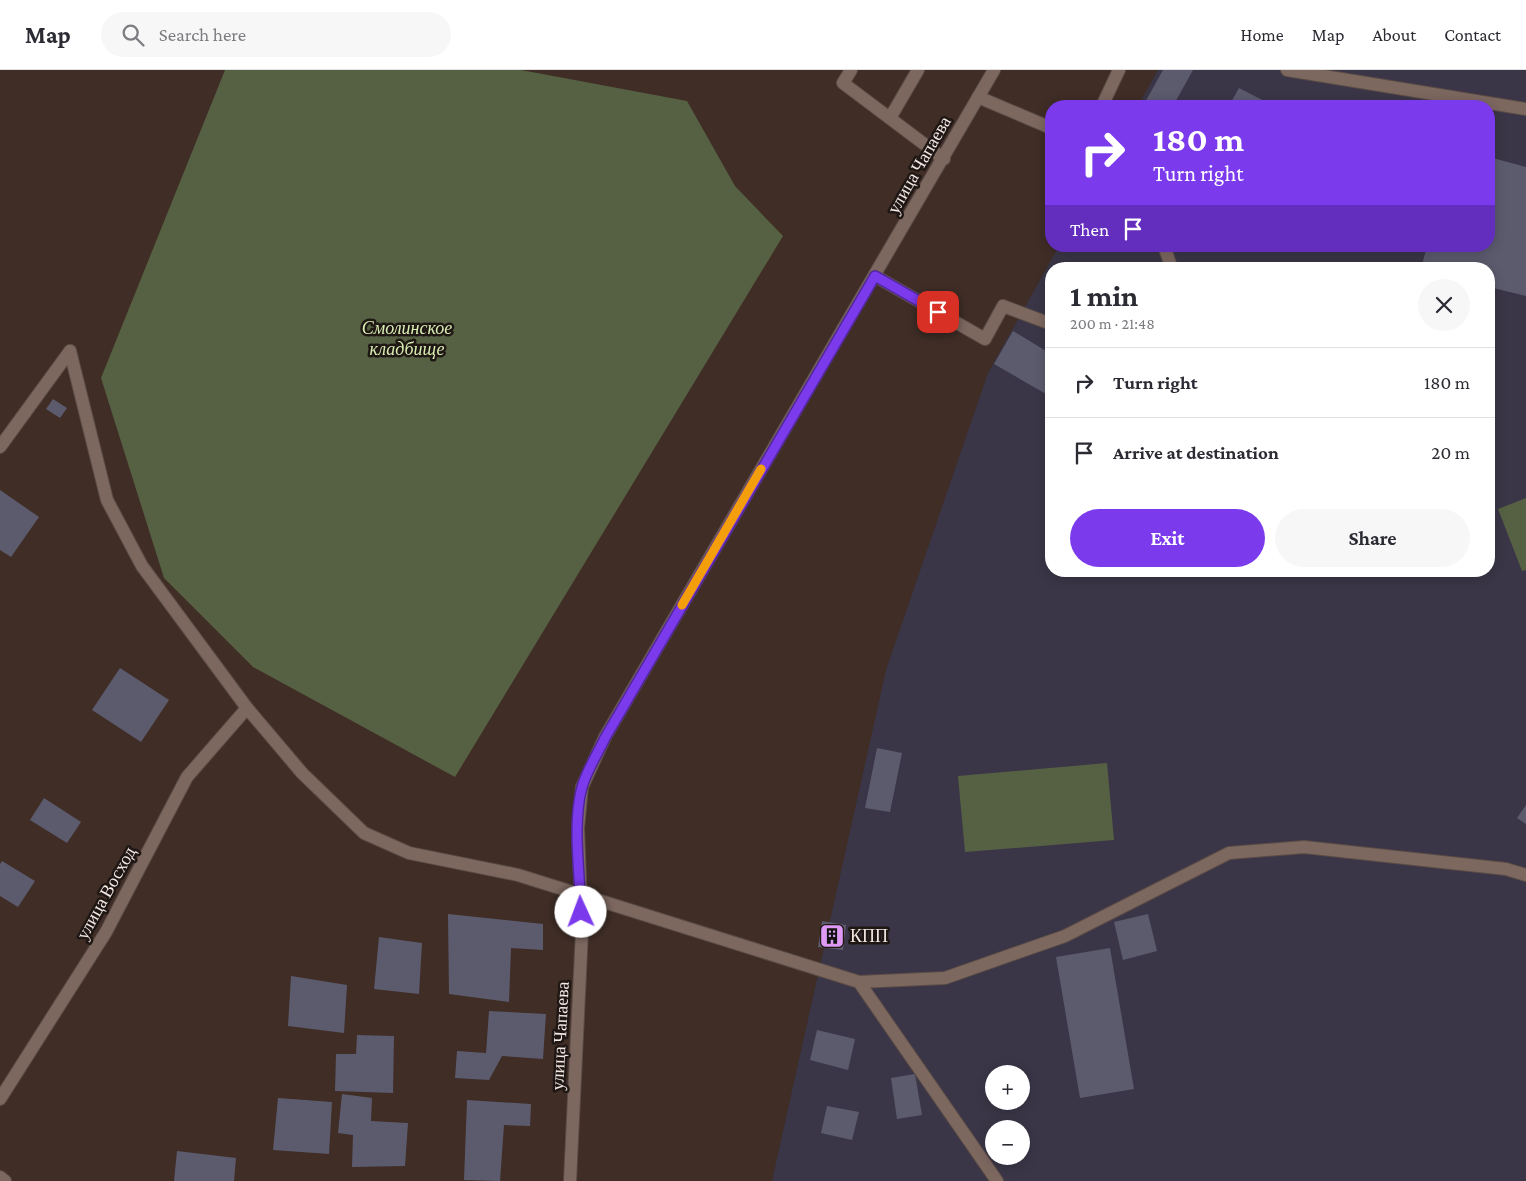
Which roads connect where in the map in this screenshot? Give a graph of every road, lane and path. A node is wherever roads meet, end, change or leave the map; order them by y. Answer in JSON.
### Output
{"nodes":[{"id":1,"x":851,"y":70,"type":"edge"},
{"id":2,"x":918,"y":70,"type":"edge"},
{"id":3,"x":994,"y":70,"type":"edge"},
{"id":4,"x":1119,"y":70,"type":"edge"},
{"id":5,"x":1287,"y":70,"type":"edge"},
{"id":6,"x":978,"y":97,"type":"junction"},
{"id":7,"x":1105,"y":100,"type":"edge"},
{"id":8,"x":1466,"y":100,"type":"edge"},
{"id":9,"x":1495,"y":105,"type":"edge"},
{"id":10,"x":1526,"y":110,"type":"edge"},
{"id":11,"x":890,"y":118,"type":"junction"},
{"id":12,"x":1045,"y":125,"type":"edge"},
{"id":13,"x":944,"y":159,"type":"junction"},
{"id":14,"x":875,"y":276,"type":"junction"},
{"id":15,"x":1045,"y":322,"type":"edge"},
{"id":16,"x":0,"y":447,"type":"edge"},
{"id":17,"x":247,"y":708,"type":"junction"},
{"id":18,"x":1526,"y":875,"type":"edge"},
{"id":19,"x":581,"y":893,"type":"junction"},
{"id":20,"x":859,"y":982,"type":"junction"},
{"id":21,"x":0,"y":1099,"type":"edge"},
{"id":22,"x":0,"y":1178,"type":"edge"},
{"id":23,"x":6,"y":1181,"type":"edge"},
{"id":24,"x":570,"y":1181,"type":"edge"},
{"id":25,"x":997,"y":1181,"type":"edge"}],
"edges":[{"from":1,"to":11,"type":"street"},
{"from":2,"to":11,"type":"street"},
{"from":3,"to":6,"type":"street","name":"улица Чапаева"},
{"from":4,"to":7,"type":"street"},
{"from":5,"to":8,"type":"street"},
{"from":6,"to":12,"type":"street"},
{"from":6,"to":13,"type":"street","name":"улица Чапаева"},
{"from":9,"to":10,"type":"street"},
{"from":11,"to":13,"type":"street"},
{"from":13,"to":14,"type":"street","name":"улица Чапаева"},
{"from":14,"to":15,"type":"street"},
{"from":14,"to":19,"type":"street","name":"улица Чапаева"},
{"from":16,"to":17,"type":"street"},
{"from":17,"to":19,"type":"street"},
{"from":17,"to":21,"type":"street","name":"улица Восход"},
{"from":18,"to":20,"type":"street"},
{"from":19,"to":20,"type":"street"},
{"from":19,"to":24,"type":"street","name":"улица Чапаева"},
{"from":20,"to":25,"type":"street"},
{"from":22,"to":23,"type":"street"}]}
